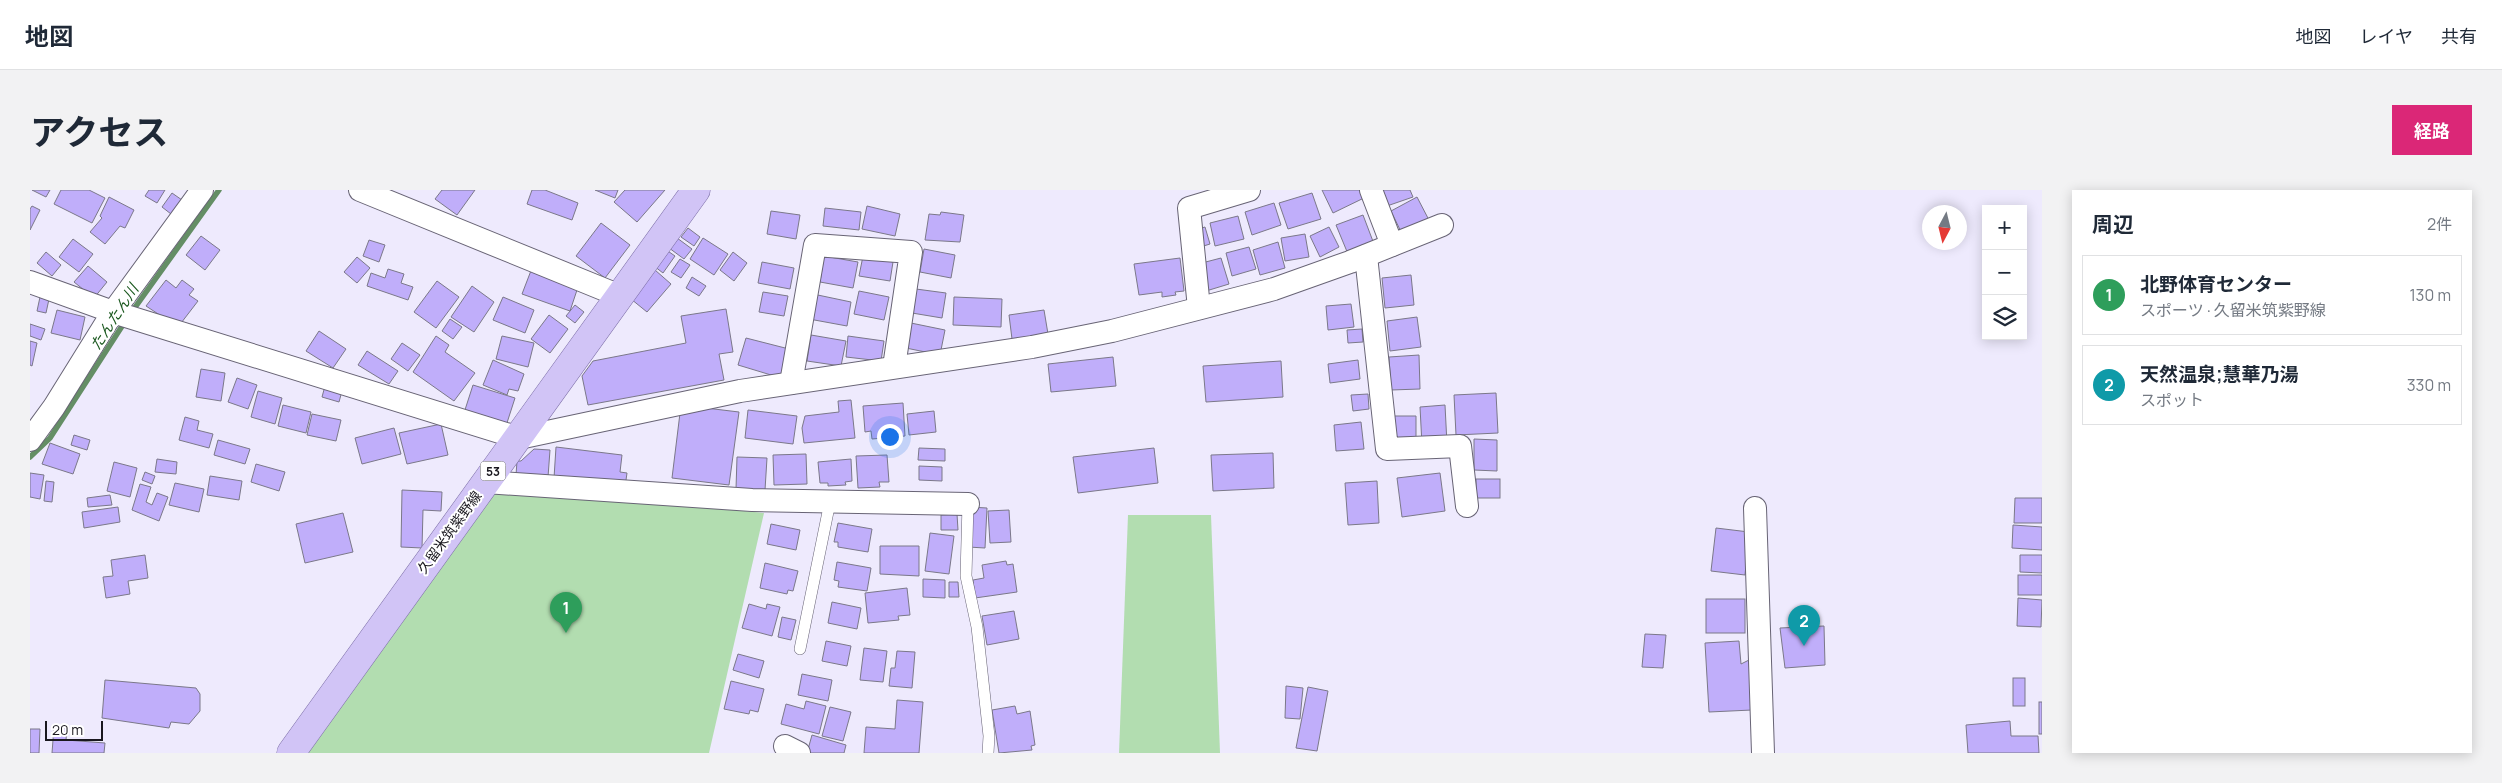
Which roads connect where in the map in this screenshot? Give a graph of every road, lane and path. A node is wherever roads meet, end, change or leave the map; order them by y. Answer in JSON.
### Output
{"nodes":[{"id":1,"x":202,"y":190,"type":"edge"},
{"id":2,"x":360,"y":190,"type":"edge"},
{"id":3,"x":696,"y":190,"type":"edge"},
{"id":4,"x":1249,"y":190,"type":"edge"},
{"id":5,"x":1371,"y":190,"type":"edge"},
{"id":6,"x":1442,"y":225,"type":"dead end"},
{"id":7,"x":1392,"y":245,"type":"junction"},
{"id":8,"x":1366,"y":256,"type":"junction"},
{"id":9,"x":30,"y":282,"type":"edge"},
{"id":10,"x":620,"y":296,"type":"junction"},
{"id":11,"x":1199,"y":308,"type":"junction"},
{"id":12,"x":113,"y":312,"type":"junction"},
{"id":13,"x":894,"y":366,"type":"junction"},
{"id":14,"x":791,"y":383,"type":"junction"},
{"id":15,"x":519,"y":438,"type":"junction"},
{"id":16,"x":30,"y":440,"type":"edge"},
{"id":17,"x":485,"y":482,"type":"junction"},
{"id":18,"x":830,"y":502,"type":"junction"},
{"id":19,"x":968,"y":504,"type":"joint"},
{"id":20,"x":1467,"y":506,"type":"dead end"},
{"id":21,"x":1755,"y":508,"type":"dead end"},
{"id":22,"x":800,"y":649,"type":"dead end"},
{"id":23,"x":291,"y":753,"type":"edge"},
{"id":24,"x":988,"y":753,"type":"edge"},
{"id":25,"x":1763,"y":753,"type":"edge"}],
"edges":[{"from":1,"to":12,"type":"street"},
{"from":2,"to":10,"type":"street"},
{"from":3,"to":10,"type":"main road","name":"久留米筑紫野線","number":"53"},
{"from":4,"to":11,"type":"street"},
{"from":5,"to":7,"type":"street"},
{"from":6,"to":7,"type":"street"},
{"from":7,"to":8,"type":"street"},
{"from":8,"to":11,"type":"street"},
{"from":8,"to":20,"type":"street"},
{"from":9,"to":12,"type":"street"},
{"from":10,"to":15,"type":"main road","name":"久留米筑紫野線","number":"53"},
{"from":11,"to":13,"type":"street"},
{"from":12,"to":15,"type":"street"},
{"from":12,"to":16,"type":"street"},
{"from":13,"to":14,"type":"street"},
{"from":13,"to":14,"type":"street"},
{"from":14,"to":15,"type":"street"},
{"from":15,"to":17,"type":"main road","name":"久留米筑紫野線","number":"53"},
{"from":17,"to":18,"type":"street"},
{"from":17,"to":23,"type":"main road","name":"久留米筑紫野線","number":"53"},
{"from":18,"to":19,"type":"street"},
{"from":18,"to":22,"type":"lane"},
{"from":19,"to":24,"type":"lane"},
{"from":21,"to":25,"type":"street"}]}
